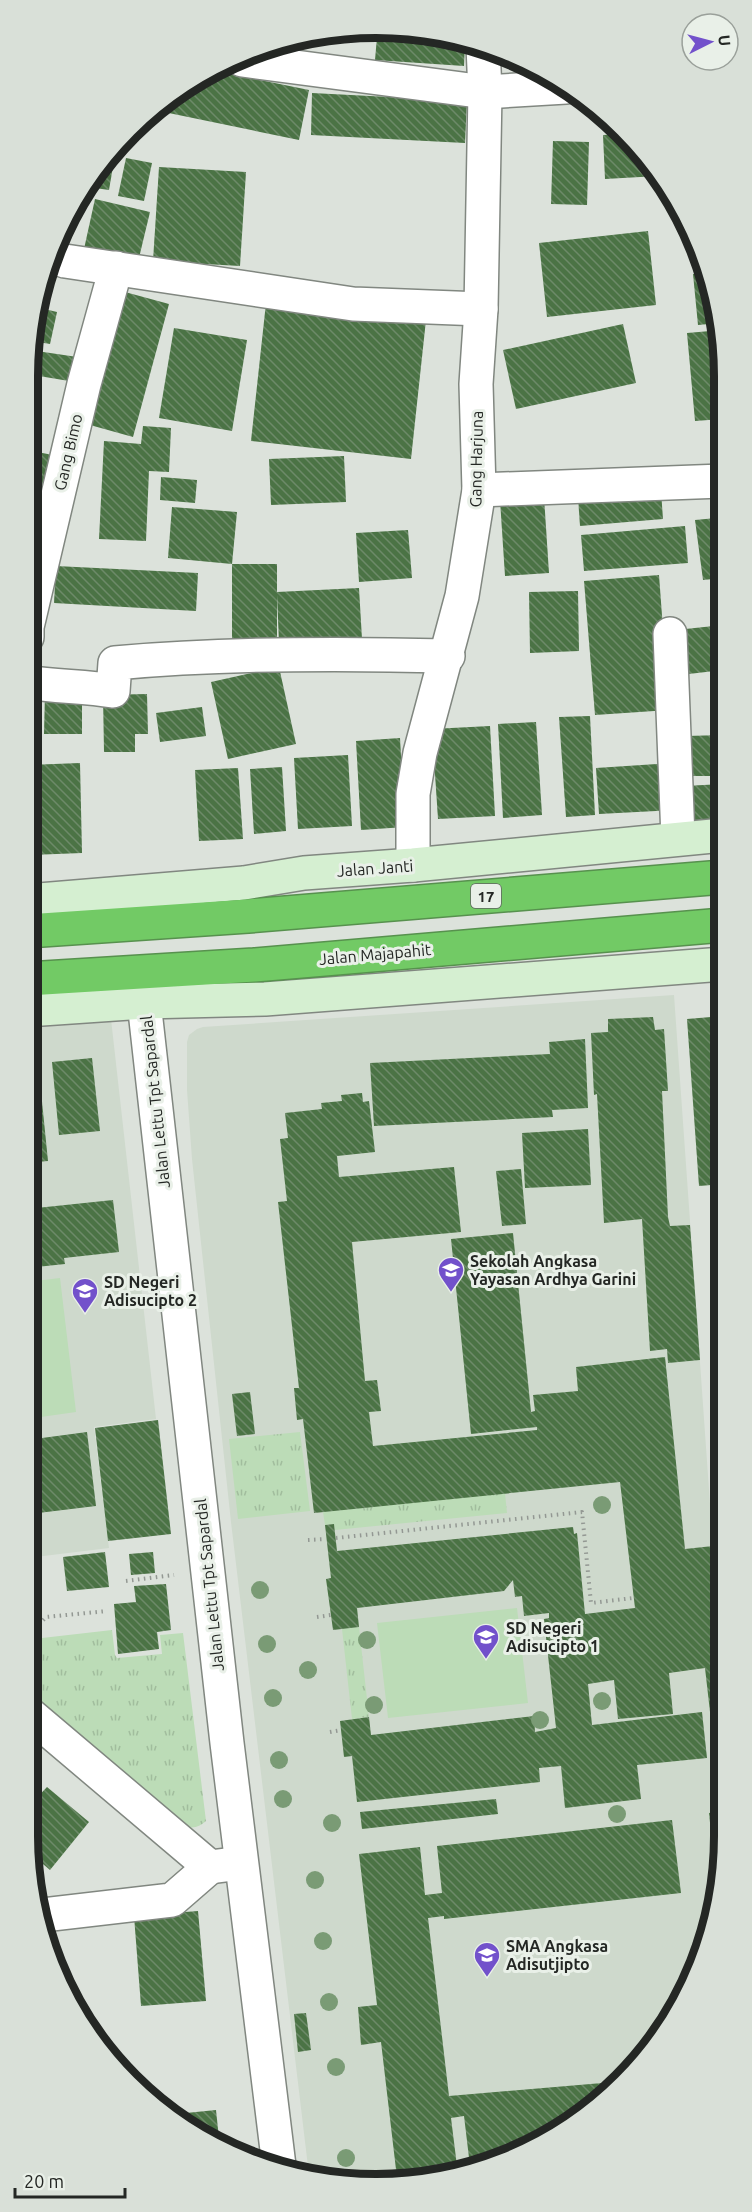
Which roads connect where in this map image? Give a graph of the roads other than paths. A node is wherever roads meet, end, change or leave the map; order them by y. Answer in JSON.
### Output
{"nodes":[{"id":1,"x":483,"y":55,"type":"edge"},
{"id":2,"x":251,"y":61,"type":"edge"},
{"id":3,"x":553,"y":88,"type":"edge"},
{"id":4,"x":485,"y":92,"type":"junction"},
{"id":5,"x":58,"y":259,"type":"edge"},
{"id":6,"x":116,"y":268,"type":"junction"},
{"id":7,"x":480,"y":309,"type":"junction"},
{"id":8,"x":714,"y":481,"type":"edge"},
{"id":9,"x":479,"y":490,"type":"junction"},
{"id":10,"x":38,"y":580,"type":"edge"},
{"id":11,"x":670,"y":634,"type":"dead end"},
{"id":12,"x":448,"y":656,"type":"junction"},
{"id":13,"x":38,"y":684,"type":"edge"},
{"id":14,"x":714,"y":836,"type":"edge"},
{"id":15,"x":678,"y":838,"type":"junction"},
{"id":16,"x":413,"y":865,"type":"junction"},
{"id":17,"x":714,"y":877,"type":"edge"},
{"id":18,"x":38,"y":900,"type":"edge"},
{"id":19,"x":714,"y":926,"type":"edge"},
{"id":20,"x":38,"y":930,"type":"edge"},
{"id":21,"x":714,"y":965,"type":"edge"},
{"id":22,"x":38,"y":978,"type":"edge"},
{"id":23,"x":144,"y":1002,"type":"junction"},
{"id":24,"x":38,"y":1009,"type":"edge"},
{"id":25,"x":38,"y":1720,"type":"edge"},
{"id":26,"x":225,"y":1865,"type":"junction"},
{"id":27,"x":47,"y":1915,"type":"edge"},
{"id":28,"x":278,"y":2160,"type":"edge"}],
"edges":[{"from":1,"to":4,"type":"street","name":"Gang Harjuna"},
{"from":2,"to":4,"type":"street"},
{"from":3,"to":4,"type":"street"},
{"from":4,"to":7,"type":"street","name":"Gang Harjuna"},
{"from":5,"to":6,"type":"street"},
{"from":6,"to":7,"type":"street"},
{"from":6,"to":10,"type":"street","name":"Gang Bimo"},
{"from":7,"to":9,"type":"street","name":"Gang Harjuna"},
{"from":8,"to":9,"type":"street"},
{"from":9,"to":12,"type":"street","name":"Gang Harjuna"},
{"from":11,"to":15,"type":"street"},
{"from":12,"to":13,"type":"street"},
{"from":12,"to":16,"type":"street","name":"Gang Harjuna"},
{"from":14,"to":15,"type":"street","name":"Jalan Janti"},
{"from":15,"to":16,"type":"street","name":"Jalan Janti"},
{"from":16,"to":18,"type":"street","name":"Jalan Janti"},
{"from":17,"to":20,"type":"highway","number":"17"},
{"from":19,"to":22,"type":"highway","name":"Jalan Majapahit"},
{"from":21,"to":23,"type":"street"},
{"from":23,"to":24,"type":"street"},
{"from":23,"to":26,"type":"street","name":"Jalan Lettu Tpt Sapardal"},
{"from":25,"to":26,"type":"street"},
{"from":26,"to":27,"type":"street"},
{"from":26,"to":28,"type":"street","name":"Jalan Lettu Tpt Sapardal"}]}
